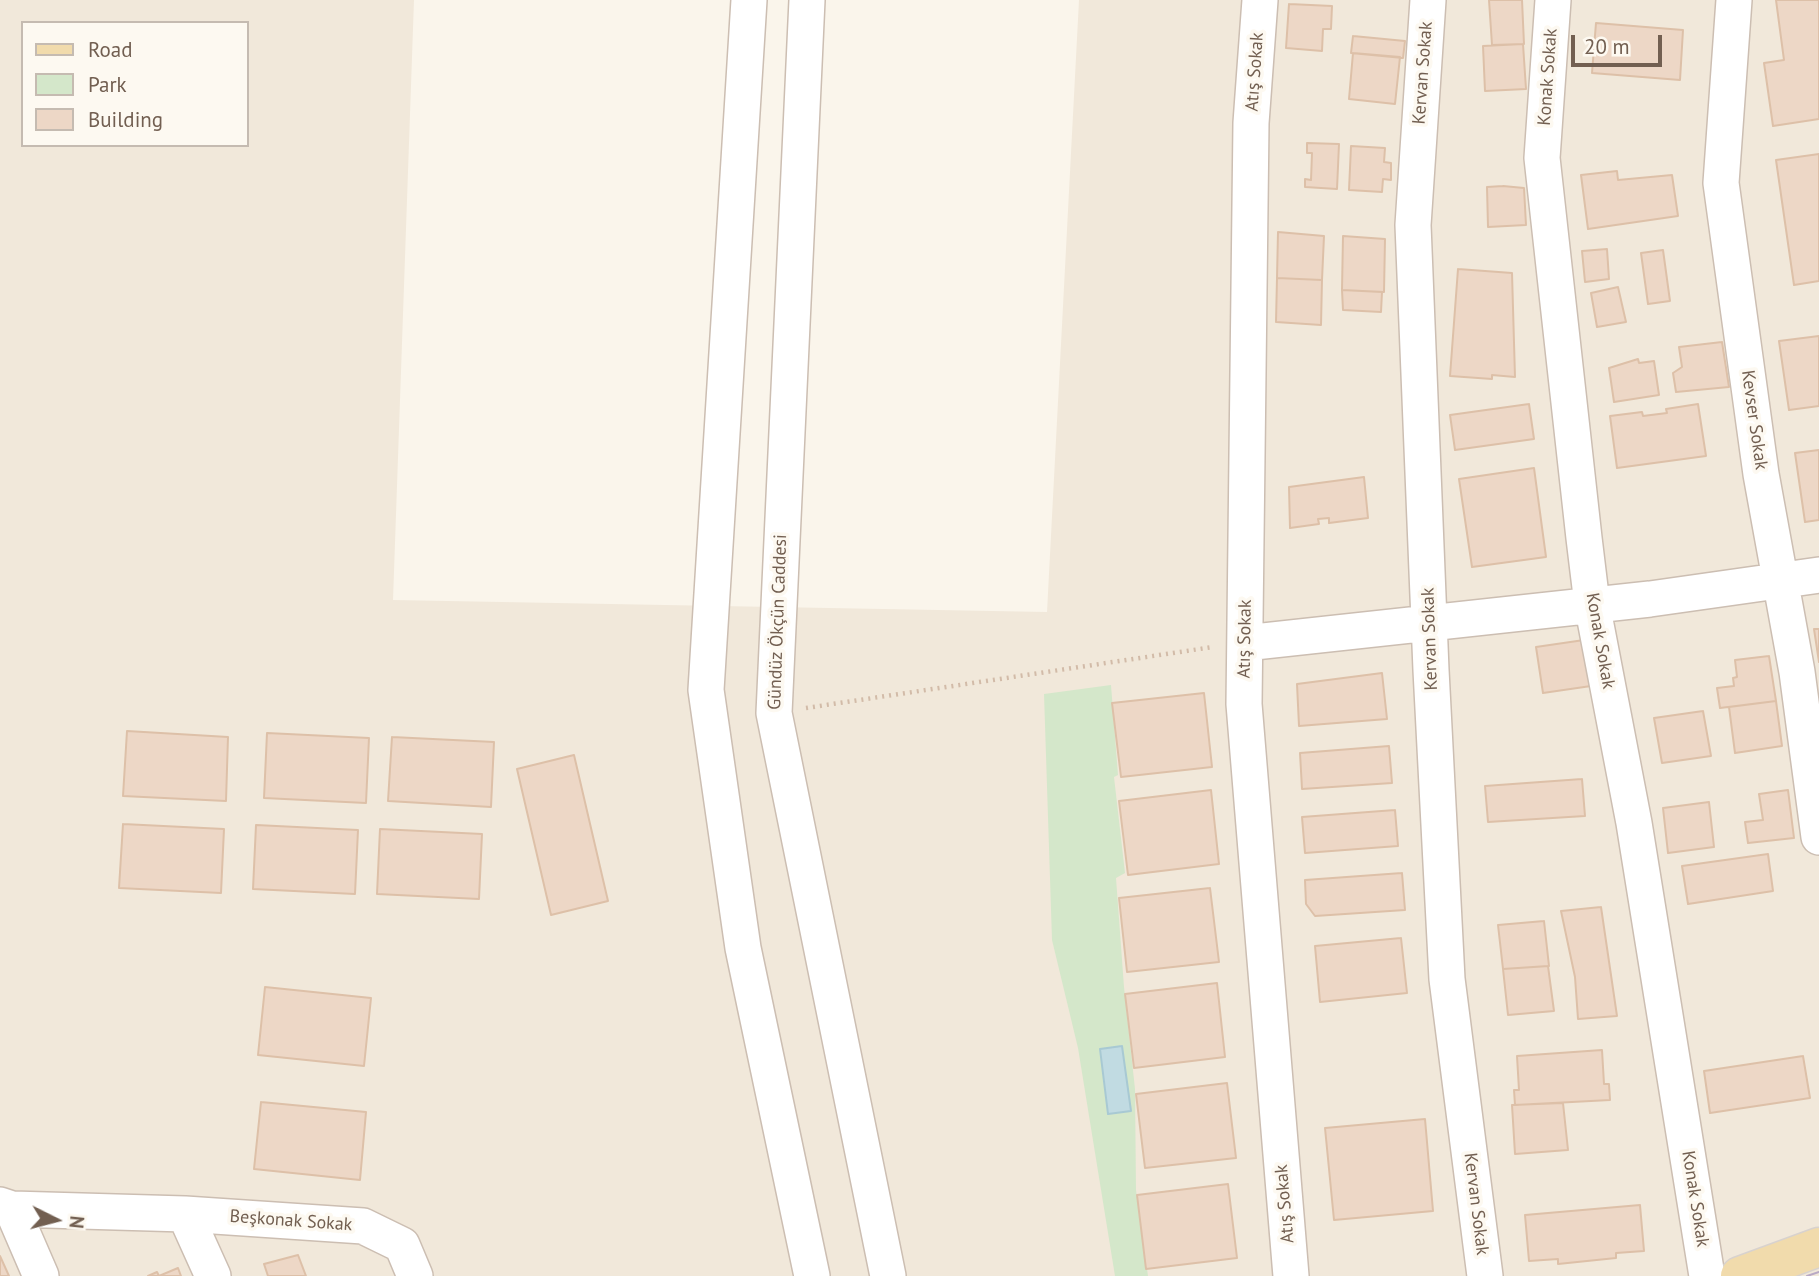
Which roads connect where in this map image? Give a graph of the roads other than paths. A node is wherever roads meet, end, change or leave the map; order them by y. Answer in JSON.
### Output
{"nodes":[{"id":1,"x":749,"y":0,"type":"edge"},
{"id":2,"x":807,"y":0,"type":"edge"},
{"id":3,"x":1260,"y":0,"type":"edge"},
{"id":4,"x":1428,"y":0,"type":"edge"},
{"id":5,"x":1553,"y":0,"type":"edge"},
{"id":6,"x":1734,"y":0,"type":"edge"},
{"id":7,"x":1819,"y":575,"type":"edge"},
{"id":8,"x":1780,"y":582,"type":"junction"},
{"id":9,"x":1592,"y":604,"type":"junction"},
{"id":10,"x":1429,"y":622,"type":"junction"},
{"id":11,"x":1245,"y":643,"type":"junction"},
{"id":12,"x":1819,"y":837,"type":"edge"},
{"id":13,"x":4,"y":1209,"type":"edge"},
{"id":14,"x":185,"y":1214,"type":"junction"},
{"id":15,"x":1819,"y":1247,"type":"edge"},
{"id":16,"x":41,"y":1276,"type":"edge"},
{"id":17,"x":213,"y":1276,"type":"edge"},
{"id":18,"x":415,"y":1276,"type":"edge"},
{"id":19,"x":812,"y":1276,"type":"edge"},
{"id":20,"x":888,"y":1276,"type":"edge"},
{"id":21,"x":1291,"y":1276,"type":"edge"},
{"id":22,"x":1485,"y":1276,"type":"edge"},
{"id":23,"x":1707,"y":1276,"type":"edge"},
{"id":24,"x":1740,"y":1276,"type":"edge"}],
"edges":[{"from":1,"to":19,"type":"street"},
{"from":2,"to":20,"type":"street","name":"Gündüz Ökçün Caddesi"},
{"from":3,"to":11,"type":"street","name":"Atış Sokak"},
{"from":4,"to":10,"type":"street","name":"Kervan Sokak"},
{"from":5,"to":9,"type":"street","name":"Konak Sokak"},
{"from":6,"to":8,"type":"street","name":"Kevser Sokak"},
{"from":7,"to":8,"type":"street"},
{"from":8,"to":9,"type":"street"},
{"from":8,"to":12,"type":"street","name":"Kevser Sokak"},
{"from":9,"to":10,"type":"street"},
{"from":9,"to":23,"type":"street","name":"Konak Sokak"},
{"from":10,"to":11,"type":"street"},
{"from":10,"to":22,"type":"street","name":"Kervan Sokak"},
{"from":11,"to":21,"type":"street","name":"Atış Sokak"},
{"from":13,"to":14,"type":"street","name":"Beşkonak Sokak"},
{"from":13,"to":16,"type":"street"},
{"from":14,"to":17,"type":"street"},
{"from":14,"to":18,"type":"street","name":"Beşkonak Sokak"},
{"from":15,"to":24,"type":"main road"}]}
